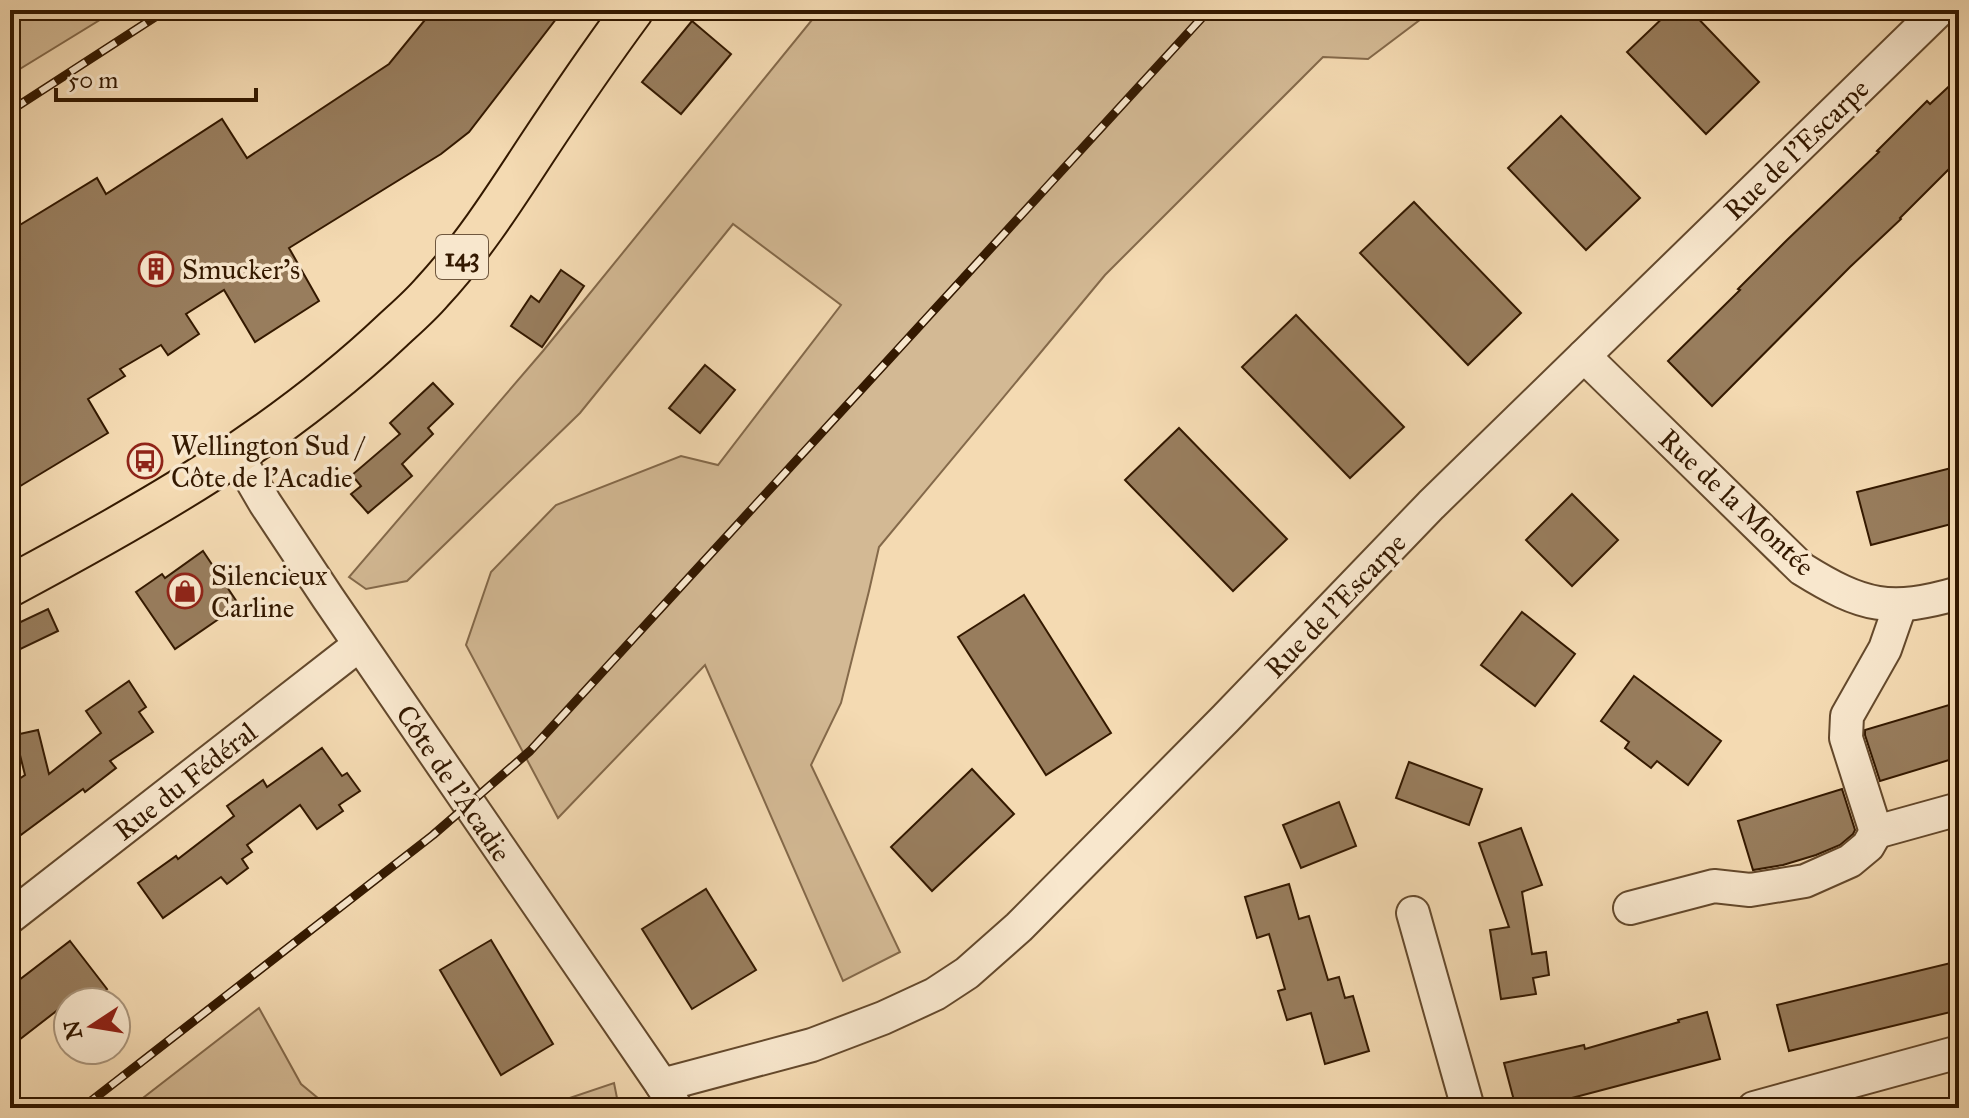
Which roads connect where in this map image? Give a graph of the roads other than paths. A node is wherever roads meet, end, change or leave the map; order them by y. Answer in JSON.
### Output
{"nodes":[{"id":1,"x":633,"y":10,"type":"edge"},
{"id":2,"x":1939,"y":10,"type":"edge"},
{"id":3,"x":1584,"y":356,"type":"junction"},
{"id":4,"x":237,"y":455,"type":"junction"},
{"id":5,"x":10,"y":586,"type":"edge"},
{"id":6,"x":1959,"y":593,"type":"edge"},
{"id":7,"x":1900,"y":606,"type":"junction"},
{"id":8,"x":359,"y":645,"type":"junction"},
{"id":9,"x":1959,"y":809,"type":"edge"},
{"id":10,"x":1876,"y":832,"type":"junction"},
{"id":11,"x":1630,"y":908,"type":"dead end"},
{"id":12,"x":1413,"y":913,"type":"dead end"},
{"id":13,"x":10,"y":917,"type":"edge"},
{"id":14,"x":1959,"y":1052,"type":"edge"},
{"id":15,"x":669,"y":1097,"type":"edge"},
{"id":16,"x":1468,"y":1108,"type":"edge"},
{"id":17,"x":1754,"y":1108,"type":"edge"}],
"edges":[{"from":1,"to":4,"type":"main road","number":"143"},
{"from":2,"to":3,"type":"street","name":"Rue de l'Escarpe"},
{"from":3,"to":7,"type":"street","name":"Rue de la Montée"},
{"from":3,"to":15,"type":"street","name":"Rue de l'Escarpe"},
{"from":4,"to":5,"type":"main road","number":"143"},
{"from":4,"to":8,"type":"street","name":"Côte de l'Acadie"},
{"from":6,"to":7,"type":"street","name":"Rue de la Montée"},
{"from":7,"to":10,"type":"street"},
{"from":8,"to":13,"type":"street","name":"Rue du Fédéral"},
{"from":8,"to":15,"type":"street","name":"Côte de l'Acadie"},
{"from":9,"to":10,"type":"street"},
{"from":10,"to":11,"type":"street"},
{"from":12,"to":16,"type":"street"},
{"from":14,"to":17,"type":"street"}]}
